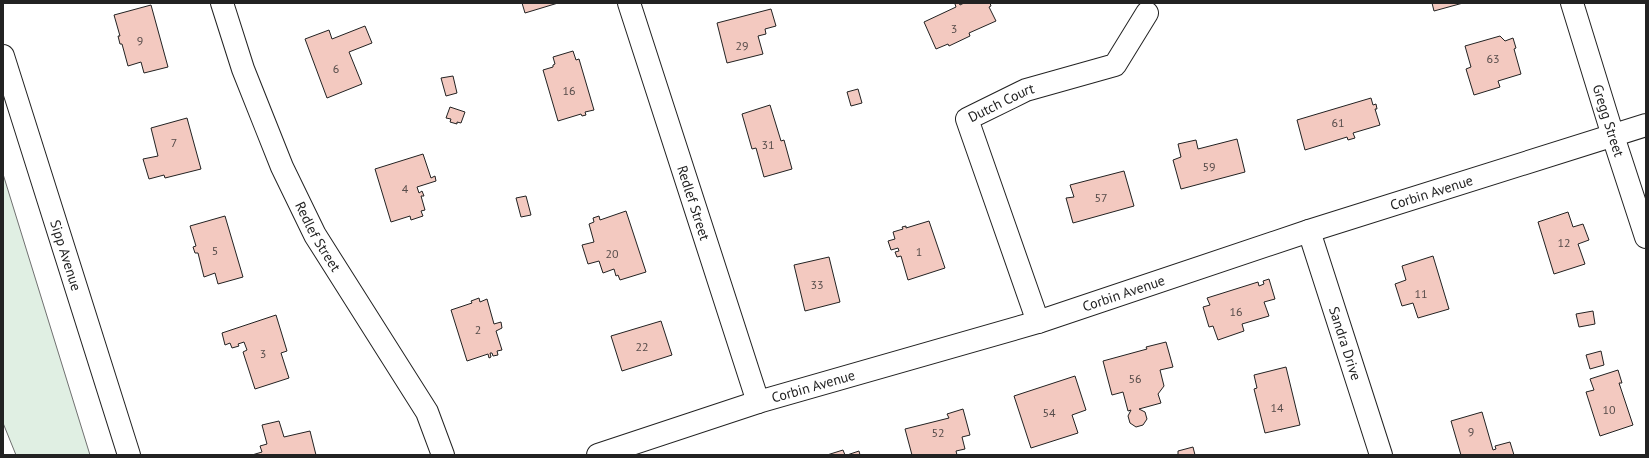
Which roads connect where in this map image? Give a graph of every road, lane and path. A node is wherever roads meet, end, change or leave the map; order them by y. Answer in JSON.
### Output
{"nodes":[{"id":1,"x":222,"y":3,"type":"edge"},
{"id":2,"x":629,"y":3,"type":"edge"},
{"id":3,"x":1572,"y":3,"type":"edge"},
{"id":4,"x":1146,"y":13,"type":"dead end"},
{"id":5,"x":3,"y":56,"type":"edge"},
{"id":6,"x":1646,"y":125,"type":"edge"},
{"id":7,"x":1613,"y":136,"type":"junction"},
{"id":8,"x":1309,"y":231,"type":"junction"},
{"id":9,"x":1646,"y":237,"type":"edge"},
{"id":10,"x":1038,"y":322,"type":"junction"},
{"id":11,"x":758,"y":402,"type":"junction"},
{"id":12,"x":128,"y":455,"type":"edge"},
{"id":13,"x":443,"y":455,"type":"edge"},
{"id":14,"x":598,"y":455,"type":"edge"},
{"id":15,"x":1381,"y":455,"type":"edge"}],
"edges":[{"from":1,"to":13,"type":"street","name":"Redlef Street"},
{"from":2,"to":11,"type":"street","name":"Redlef Street"},
{"from":3,"to":7,"type":"street","name":"Gregg Street"},
{"from":4,"to":10,"type":"street","name":"Dutch Court"},
{"from":5,"to":12,"type":"street","name":"Sipp Avenue"},
{"from":6,"to":7,"type":"street","name":"Corbin Avenue"},
{"from":7,"to":8,"type":"street","name":"Corbin Avenue"},
{"from":7,"to":9,"type":"street","name":"Gregg Street"},
{"from":8,"to":10,"type":"street","name":"Corbin Avenue"},
{"from":8,"to":15,"type":"street","name":"Sandra Drive"},
{"from":10,"to":11,"type":"street","name":"Corbin Avenue"},
{"from":11,"to":14,"type":"street","name":"Corbin Avenue"}]}
